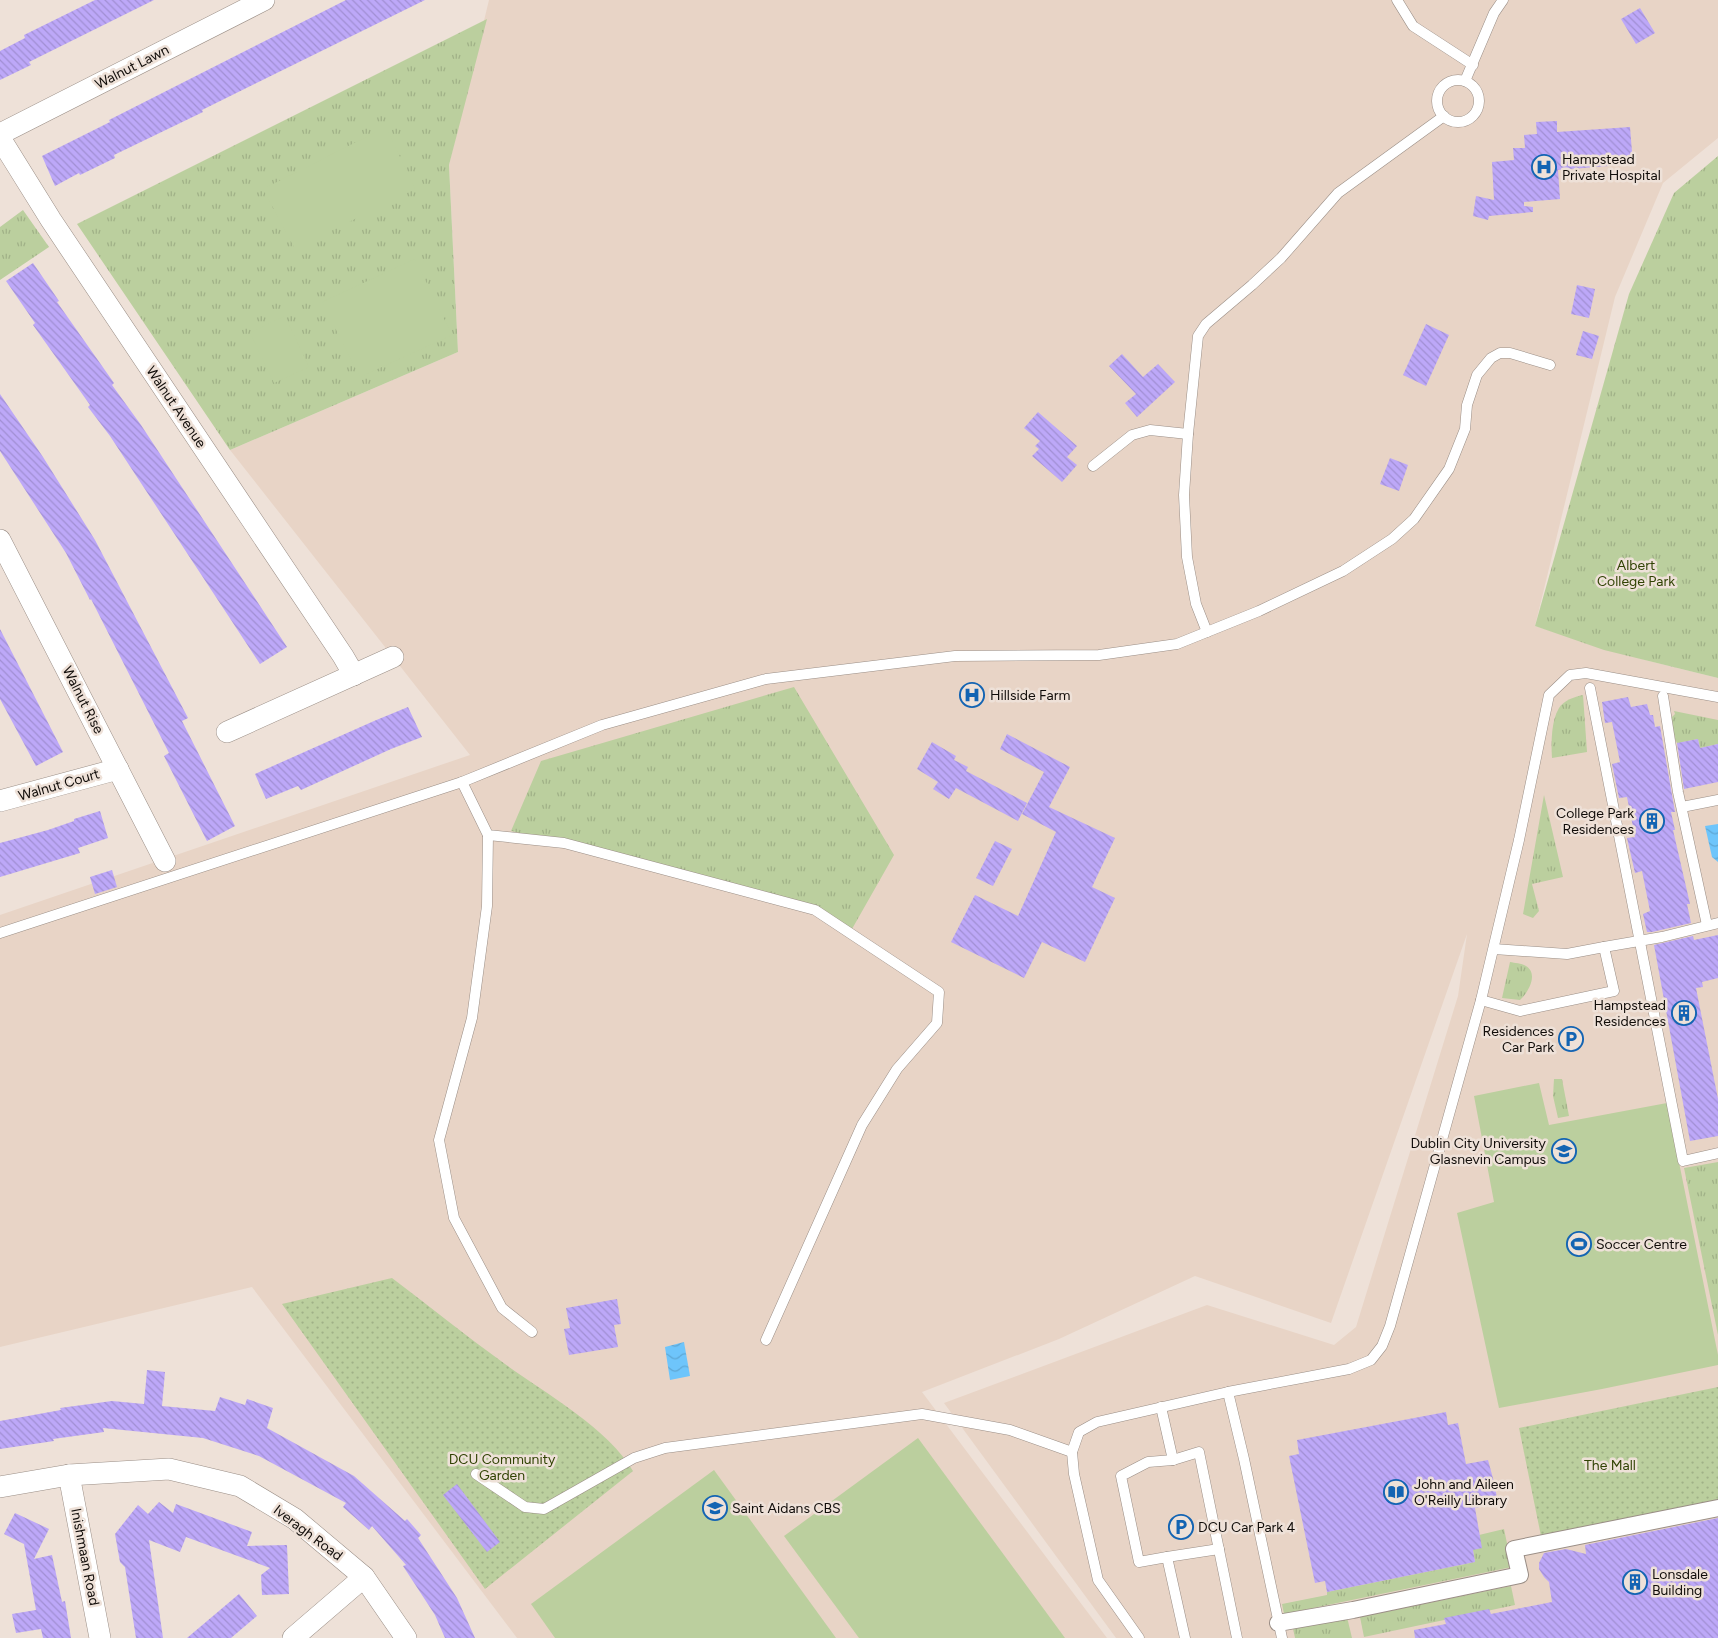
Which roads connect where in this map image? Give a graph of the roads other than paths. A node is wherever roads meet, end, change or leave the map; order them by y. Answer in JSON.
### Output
{"nodes":[{"id":1,"x":264,"y":0,"type":"edge"},
{"id":2,"x":1397,"y":0,"type":"edge"},
{"id":3,"x":1503,"y":0,"type":"edge"},
{"id":4,"x":1473,"y":65,"type":"junction"},
{"id":5,"x":1466,"y":81,"type":"junction"},
{"id":6,"x":1444,"y":116,"type":"junction"},
{"id":7,"x":0,"y":136,"type":"edge"},
{"id":8,"x":1550,"y":365,"type":"dead end"},
{"id":9,"x":1188,"y":434,"type":"junction"},
{"id":10,"x":1092,"y":466,"type":"dead end"},
{"id":11,"x":0,"y":540,"type":"edge"},
{"id":12,"x":1207,"y":632,"type":"junction"},
{"id":13,"x":394,"y":657,"type":"dead end"},
{"id":14,"x":354,"y":675,"type":"junction"},
{"id":15,"x":1590,"y":688,"type":"dead end"},
{"id":16,"x":1663,"y":696,"type":"dead end"},
{"id":17,"x":1718,"y":697,"type":"edge"},
{"id":18,"x":227,"y":732,"type":"dead end"},
{"id":19,"x":118,"y":769,"type":"junction"},
{"id":20,"x":462,"y":782,"type":"junction"},
{"id":21,"x":1718,"y":800,"type":"edge"},
{"id":22,"x":0,"y":802,"type":"edge"},
{"id":23,"x":1682,"y":807,"type":"junction"},
{"id":24,"x":488,"y":835,"type":"junction"},
{"id":25,"x":165,"y":861,"type":"dead end"},
{"id":26,"x":1718,"y":923,"type":"edge"},
{"id":27,"x":1707,"y":924,"type":"junction"},
{"id":28,"x":0,"y":933,"type":"edge"},
{"id":29,"x":1639,"y":941,"type":"junction"},
{"id":30,"x":1604,"y":947,"type":"junction"},
{"id":31,"x":1494,"y":949,"type":"junction"},
{"id":32,"x":1482,"y":1000,"type":"junction"},
{"id":33,"x":1718,"y":1154,"type":"edge"},
{"id":34,"x":532,"y":1332,"type":"dead end"},
{"id":35,"x":766,"y":1340,"type":"dead end"},
{"id":36,"x":1228,"y":1392,"type":"junction"},
{"id":37,"x":1161,"y":1407,"type":"junction"},
{"id":38,"x":1072,"y":1452,"type":"junction"},
{"id":39,"x":1173,"y":1460,"type":"junction"},
{"id":40,"x":476,"y":1474,"type":"dead end"},
{"id":41,"x":69,"y":1475,"type":"junction"},
{"id":42,"x":0,"y":1487,"type":"edge"},
{"id":43,"x":1718,"y":1508,"type":"edge"},
{"id":44,"x":1218,"y":1550,"type":"junction"},
{"id":45,"x":1167,"y":1557,"type":"junction"},
{"id":46,"x":364,"y":1577,"type":"junction"},
{"id":47,"x":1280,"y":1630,"type":"edge"},
{"id":48,"x":100,"y":1638,"type":"edge"},
{"id":49,"x":293,"y":1638,"type":"edge"},
{"id":50,"x":406,"y":1638,"type":"edge"},
{"id":51,"x":1138,"y":1638,"type":"edge"},
{"id":52,"x":1185,"y":1638,"type":"edge"},
{"id":53,"x":1236,"y":1638,"type":"edge"}],
"edges":[{"from":1,"to":7,"type":"street","name":"Walnut Lawn"},
{"from":2,"to":4,"type":"lane"},
{"from":3,"to":4,"type":"lane"},
{"from":4,"to":5,"type":"lane"},
{"from":5,"to":6,"type":"lane"},
{"from":5,"to":6,"type":"lane"},
{"from":6,"to":9,"type":"lane"},
{"from":7,"to":14,"type":"street","name":"Walnut Avenue"},
{"from":8,"to":12,"type":"lane"},
{"from":9,"to":10,"type":"lane"},
{"from":9,"to":12,"type":"lane"},
{"from":11,"to":19,"type":"street","name":"Walnut Rise"},
{"from":12,"to":20,"type":"lane"},
{"from":13,"to":14,"type":"street"},
{"from":14,"to":18,"type":"street"},
{"from":15,"to":29,"type":"lane"},
{"from":16,"to":23,"type":"lane"},
{"from":17,"to":31,"type":"lane"},
{"from":19,"to":22,"type":"street","name":"Walnut Court"},
{"from":19,"to":25,"type":"street","name":"Walnut Rise"},
{"from":20,"to":24,"type":"lane"},
{"from":20,"to":28,"type":"lane"},
{"from":21,"to":23,"type":"lane"},
{"from":23,"to":27,"type":"lane"},
{"from":24,"to":34,"type":"lane"},
{"from":24,"to":35,"type":"lane"},
{"from":26,"to":27,"type":"lane"},
{"from":27,"to":29,"type":"lane"},
{"from":29,"to":30,"type":"lane"},
{"from":29,"to":33,"type":"lane"},
{"from":30,"to":31,"type":"lane"},
{"from":30,"to":32,"type":"lane"},
{"from":31,"to":32,"type":"lane"},
{"from":32,"to":36,"type":"lane"},
{"from":36,"to":37,"type":"lane"},
{"from":36,"to":47,"type":"lane"},
{"from":37,"to":38,"type":"lane"},
{"from":37,"to":39,"type":"lane"},
{"from":38,"to":40,"type":"lane"},
{"from":38,"to":51,"type":"lane"},
{"from":39,"to":44,"type":"lane"},
{"from":39,"to":45,"type":"lane"},
{"from":41,"to":42,"type":"street","name":"Iveragh Road"},
{"from":41,"to":46,"type":"street","name":"Iveragh Road"},
{"from":41,"to":48,"type":"street","name":"Inishmaan Road"},
{"from":43,"to":47,"type":"street"},
{"from":44,"to":45,"type":"lane"},
{"from":44,"to":53,"type":"lane"},
{"from":45,"to":52,"type":"lane"},
{"from":46,"to":49,"type":"street"},
{"from":46,"to":50,"type":"street","name":"Iveragh Road"}]}
